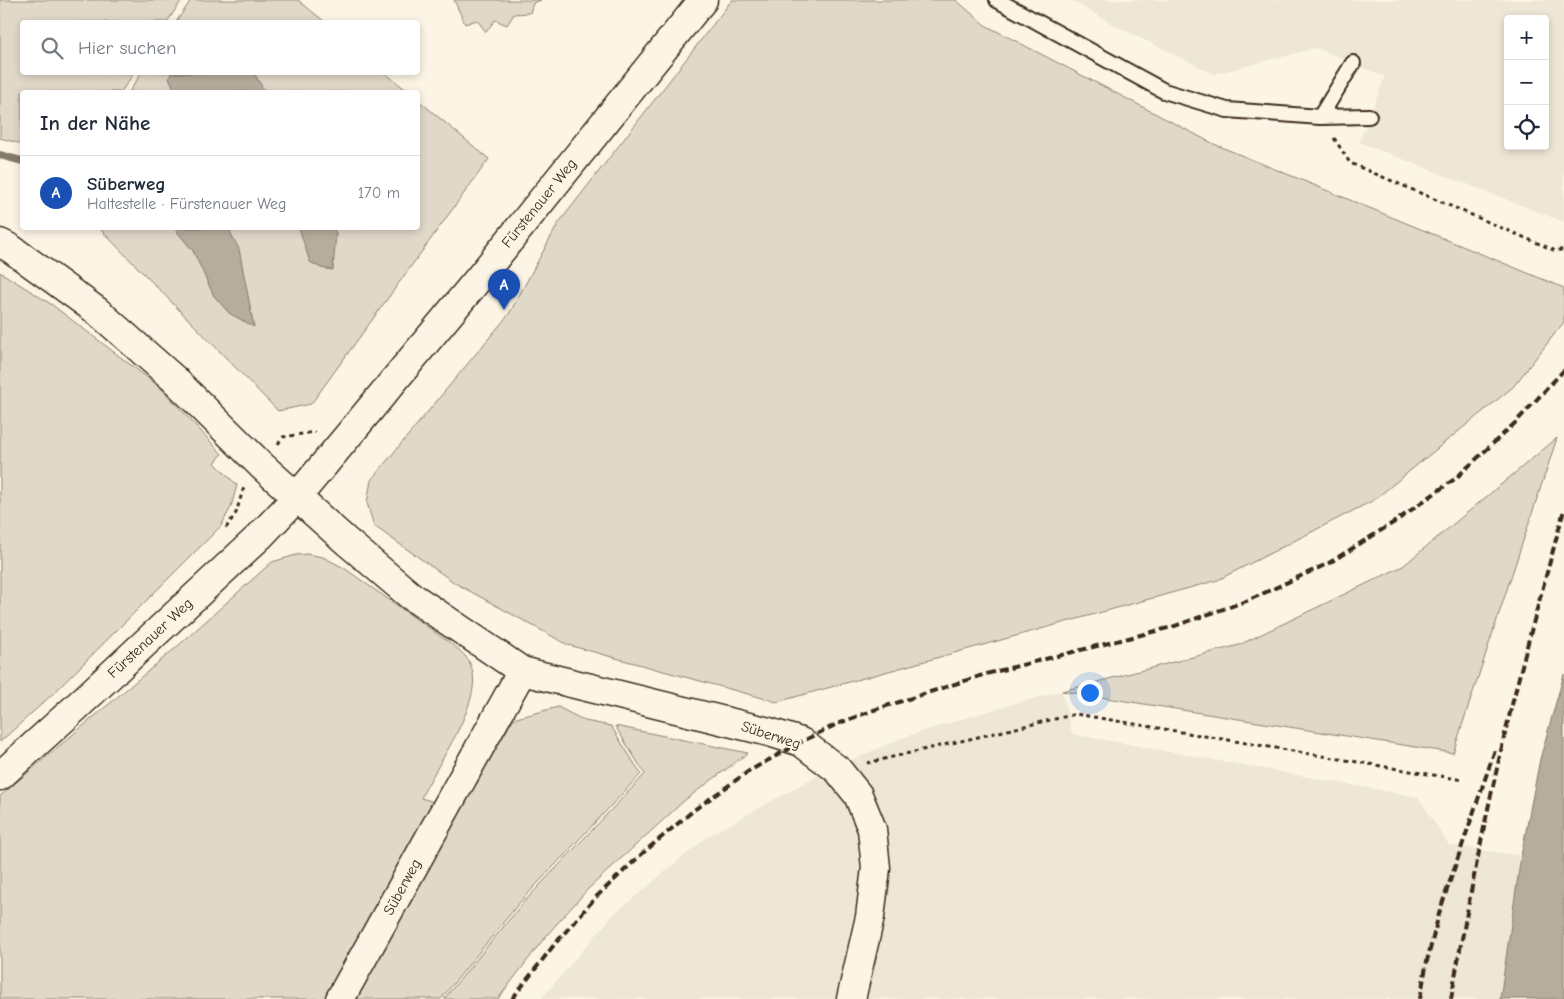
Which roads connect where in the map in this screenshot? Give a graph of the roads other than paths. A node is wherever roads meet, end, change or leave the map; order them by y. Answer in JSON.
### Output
{"nodes":[{"id":1,"x":703,"y":0,"type":"edge"},
{"id":2,"x":997,"y":0,"type":"edge"},
{"id":3,"x":1353,"y":63,"type":"dead end"},
{"id":4,"x":1369,"y":116,"type":"dead end"},
{"id":5,"x":1320,"y":117,"type":"junction"},
{"id":6,"x":0,"y":243,"type":"edge"},
{"id":7,"x":297,"y":497,"type":"junction"},
{"id":8,"x":522,"y":671,"type":"junction"},
{"id":9,"x":0,"y":776,"type":"edge"},
{"id":10,"x":340,"y":999,"type":"edge"},
{"id":11,"x":851,"y":999,"type":"edge"}],
"edges":[{"from":1,"to":7,"type":"street","name":"Fürstenauer Weg"},
{"from":2,"to":5,"type":"lane"},
{"from":3,"to":5,"type":"lane"},
{"from":4,"to":5,"type":"lane"},
{"from":6,"to":7,"type":"street"},
{"from":7,"to":8,"type":"street","name":"Süberweg"},
{"from":7,"to":9,"type":"street","name":"Fürstenauer Weg"},
{"from":8,"to":10,"type":"street","name":"Süberweg"},
{"from":8,"to":11,"type":"street","name":"Süberweg"}]}
